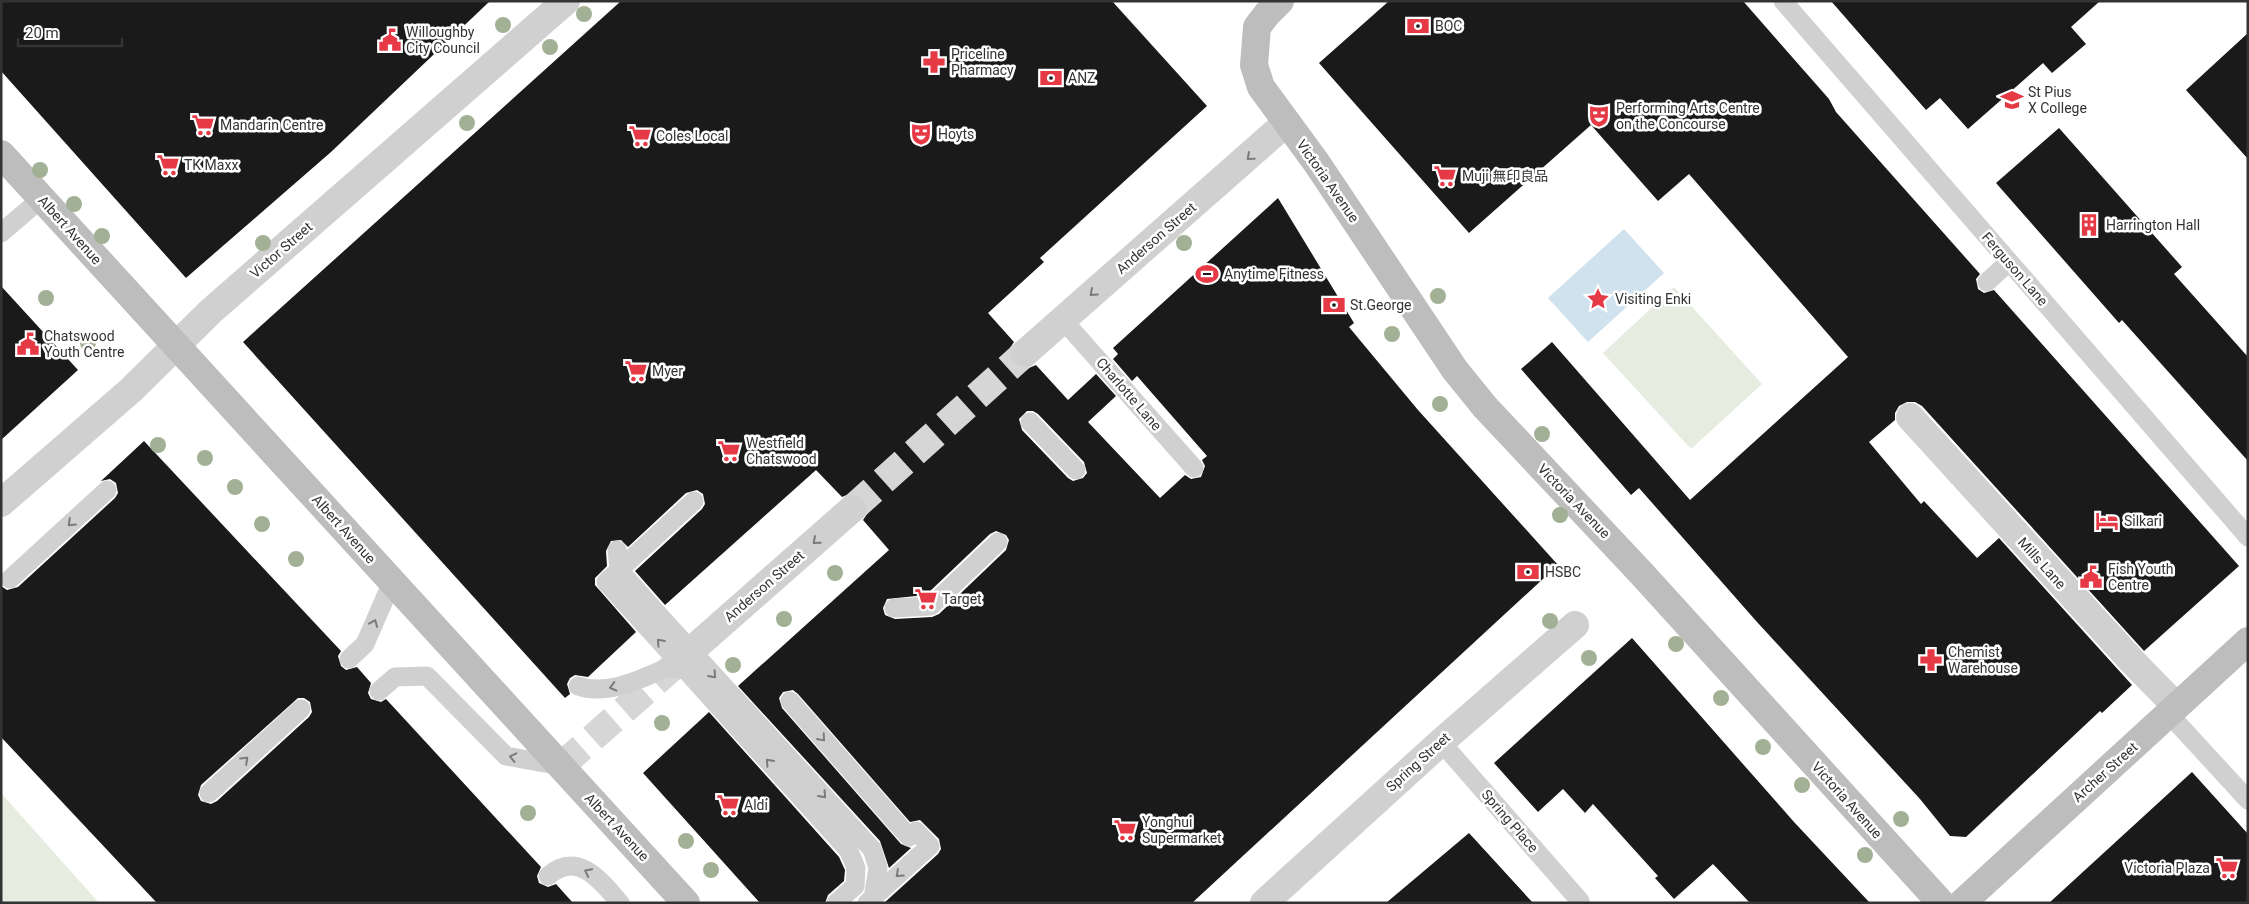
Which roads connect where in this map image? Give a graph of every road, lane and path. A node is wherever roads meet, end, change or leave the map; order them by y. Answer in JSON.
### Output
{"nodes":[{"id":1,"x":566,"y":1,"type":"edge"},
{"id":2,"x":1280,"y":1,"type":"edge"},
{"id":3,"x":1783,"y":1,"type":"edge"},
{"id":4,"x":1286,"y":123,"type":"junction"},
{"id":5,"x":1,"y":154,"type":"edge"},
{"id":6,"x":42,"y":198,"type":"junction"},
{"id":7,"x":1,"y":233,"type":"edge"},
{"id":8,"x":2009,"y":262,"type":"junction"},
{"id":9,"x":1987,"y":282,"type":"dead end"},
{"id":10,"x":1064,"y":320,"type":"junction"},
{"id":11,"x":176,"y":346,"type":"junction"},
{"id":12,"x":1025,"y":353,"type":"tunnel mouth"},
{"id":13,"x":1910,"y":417,"type":"dead end"},
{"id":14,"x":1030,"y":422,"type":"dead end"},
{"id":15,"x":1194,"y":468,"type":"dead end"},
{"id":16,"x":1076,"y":470,"type":"dead end"},
{"id":17,"x":106,"y":490,"type":"dead end"},
{"id":18,"x":694,"y":501,"type":"dead end"},
{"id":19,"x":1,"y":502,"type":"edge"},
{"id":20,"x":852,"y":509,"type":"tunnel mouth"},
{"id":21,"x":2248,"y":536,"type":"edge"},
{"id":22,"x":998,"y":542,"type":"dead end"},
{"id":23,"x":617,"y":550,"type":"dead end"},
{"id":24,"x":612,"y":576,"type":"junction"},
{"id":25,"x":10,"y":578,"type":"dead end"},
{"id":26,"x":392,"y":582,"type":"junction"},
{"id":27,"x":894,"y":608,"type":"dead end"},
{"id":28,"x":650,"y":618,"type":"junction"},
{"id":29,"x":1575,"y":625,"type":"dead end"},
{"id":30,"x":2248,"y":641,"type":"edge"},
{"id":31,"x":349,"y":659,"type":"dead end"},
{"id":32,"x":676,"y":664,"type":"joint"},
{"id":33,"x":578,"y":686,"type":"dead end"},
{"id":34,"x":379,"y":692,"type":"dead end"},
{"id":35,"x":790,"y":701,"type":"dead end"},
{"id":36,"x":301,"y":709,"type":"dead end"},
{"id":37,"x":2172,"y":710,"type":"junction"},
{"id":38,"x":1441,"y":742,"type":"junction"},
{"id":39,"x":561,"y":766,"type":"junction"},
{"id":40,"x":209,"y":793,"type":"dead end"},
{"id":41,"x":2248,"y":800,"type":"edge"},
{"id":42,"x":548,"y":876,"type":"dead end"},
{"id":43,"x":870,"y":900,"type":"edge"},
{"id":44,"x":1580,"y":901,"type":"dead end"},
{"id":45,"x":620,"y":903,"type":"edge"},
{"id":46,"x":686,"y":903,"type":"edge"},
{"id":47,"x":836,"y":903,"type":"edge"},
{"id":48,"x":1264,"y":903,"type":"edge"},
{"id":49,"x":1941,"y":903,"type":"edge"},
{"id":50,"x":1962,"y":903,"type":"edge"}],
"edges":[{"from":1,"to":11,"type":"street","name":"Victor Street"},
{"from":2,"to":4,"type":"main road","name":"Victoria Avenue"},
{"from":3,"to":8,"type":"lane","name":"Ferguson Lane"},
{"from":4,"to":10,"type":"street","name":"Anderson Street","one_way":true},
{"from":4,"to":49,"type":"main road","name":"Victoria Avenue"},
{"from":5,"to":6,"type":"main road","name":"Albert Avenue"},
{"from":6,"to":7,"type":"lane"},
{"from":6,"to":11,"type":"main road","name":"Albert Avenue"},
{"from":8,"to":9,"type":"lane"},
{"from":8,"to":21,"type":"lane","name":"Ferguson Lane"},
{"from":10,"to":12,"type":"street","name":"Anderson Street"},
{"from":10,"to":15,"type":"lane","name":"Charlotte Lane"},
{"from":11,"to":19,"type":"street","name":"Victor Street"},
{"from":11,"to":26,"type":"main road","name":"Albert Avenue"},
{"from":13,"to":37,"type":"street","name":"Mills Lane"},
{"from":14,"to":16,"type":"lane"},
{"from":17,"to":25,"type":"lane","one_way":true},
{"from":18,"to":24,"type":"lane"},
{"from":20,"to":32,"type":"street","name":"Anderson Street","one_way":true},
{"from":22,"to":27,"type":"lane"},
{"from":23,"to":24,"type":"lane"},
{"from":24,"to":28,"type":"lane"},
{"from":31,"to":26,"type":"lane","one_way":true},
{"from":26,"to":39,"type":"main road","name":"Albert Avenue"},
{"from":28,"to":43,"type":"lane","one_way":true,"bridge":true},
{"from":47,"to":28,"type":"lane","one_way":true,"bridge":true},
{"from":29,"to":38,"type":"street","name":"Spring Street"},
{"from":30,"to":37,"type":"main road","name":"Archer Street"},
{"from":32,"to":33,"type":"lane","one_way":true},
{"from":39,"to":34,"type":"lane","one_way":true},
{"from":35,"to":43,"type":"lane","one_way":true},
{"from":40,"to":36,"type":"lane","one_way":true},
{"from":37,"to":41,"type":"lane","name":"Mills Lane"},
{"from":37,"to":50,"type":"main road","name":"Archer Street"},
{"from":38,"to":44,"type":"lane","name":"Spring Place"},
{"from":38,"to":48,"type":"street","name":"Spring Street"},
{"from":39,"to":46,"type":"main road","name":"Albert Avenue"},
{"from":45,"to":42,"type":"lane","one_way":true}]}
